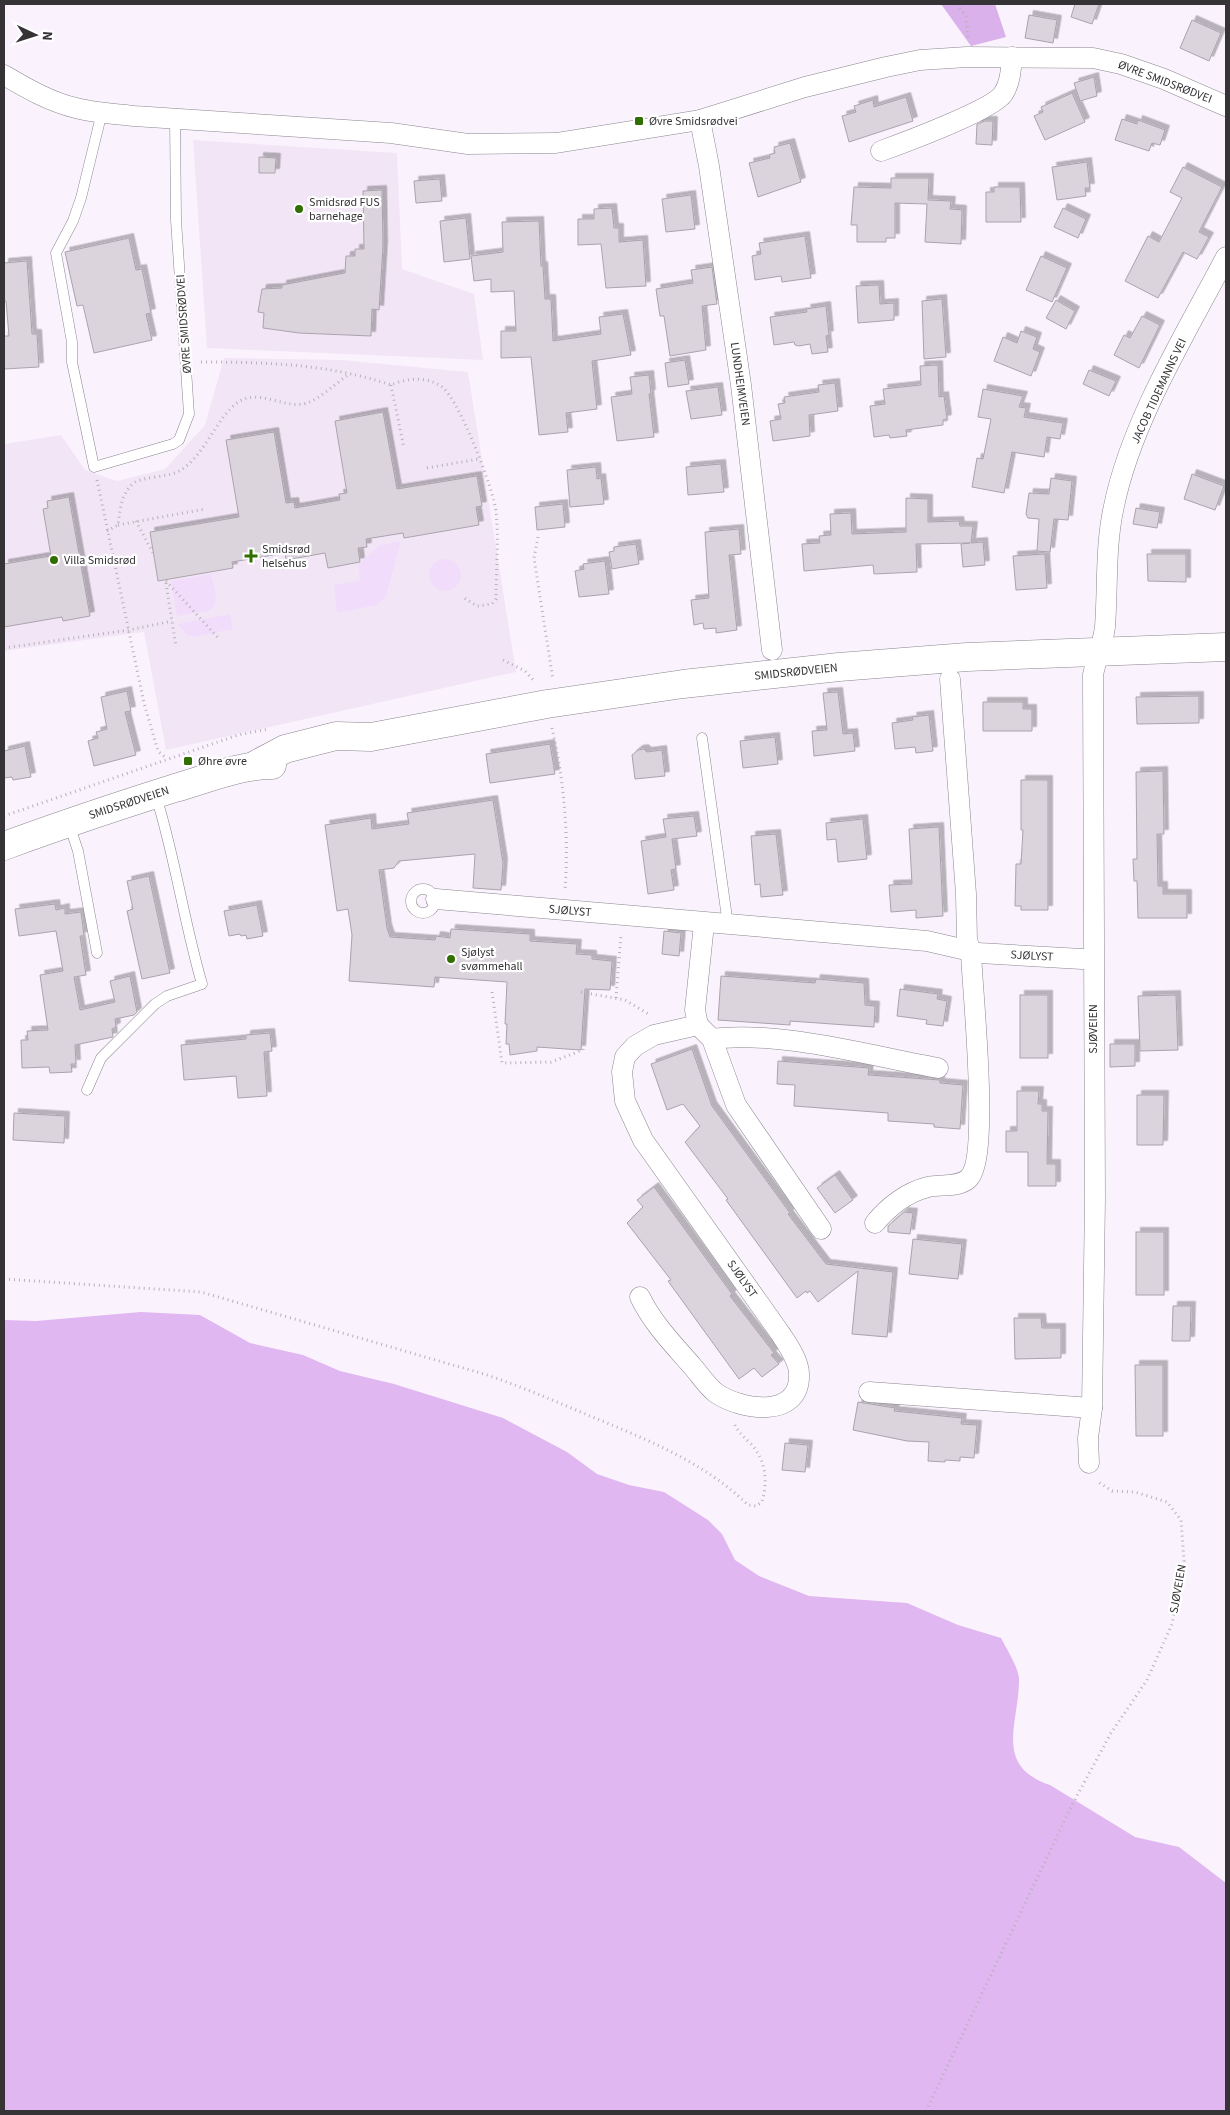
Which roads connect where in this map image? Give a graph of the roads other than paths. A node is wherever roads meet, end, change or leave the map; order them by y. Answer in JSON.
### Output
{"nodes":[{"id":1,"x":1012,"y":58,"type":"junction"},
{"id":2,"x":4,"y":76,"type":"edge"},
{"id":3,"x":1226,"y":106,"type":"edge"},
{"id":4,"x":102,"y":112,"type":"junction"},
{"id":5,"x":175,"y":117,"type":"junction"},
{"id":6,"x":700,"y":120,"type":"junction"},
{"id":7,"x":881,"y":151,"type":"dead end"},
{"id":8,"x":1226,"y":258,"type":"edge"},
{"id":9,"x":1226,"y":647,"type":"edge"},
{"id":10,"x":772,"y":650,"type":"dead end"},
{"id":11,"x":1099,"y":650,"type":"junction"},
{"id":12,"x":950,"y":679,"type":"dead end"},
{"id":13,"x":702,"y":738,"type":"dead end"},
{"id":14,"x":155,"y":794,"type":"junction"},
{"id":15,"x":69,"y":823,"type":"junction"},
{"id":16,"x":4,"y":846,"type":"edge"},
{"id":17,"x":436,"y":900,"type":"dead end"},
{"id":18,"x":704,"y":924,"type":"junction"},
{"id":19,"x":728,"y":925,"type":"junction"},
{"id":20,"x":971,"y":952,"type":"junction"},
{"id":21,"x":97,"y":953,"type":"dead end"},
{"id":22,"x":1093,"y":958,"type":"junction"},
{"id":23,"x":698,"y":1025,"type":"junction"},
{"id":24,"x":712,"y":1039,"type":"junction"},
{"id":25,"x":938,"y":1068,"type":"dead end"},
{"id":26,"x":87,"y":1090,"type":"dead end"},
{"id":27,"x":875,"y":1223,"type":"dead end"},
{"id":28,"x":821,"y":1229,"type":"dead end"},
{"id":29,"x":640,"y":1297,"type":"dead end"},
{"id":30,"x":869,"y":1392,"type":"dead end"},
{"id":31,"x":1092,"y":1408,"type":"junction"},
{"id":32,"x":1089,"y":1463,"type":"road end"}],
"edges":[{"from":1,"to":3,"type":"street","name":"ØVRE SMIDSRØDVEI"},
{"from":1,"to":6,"type":"street","name":"ØVRE SMIDSRØDVEI"},
{"from":1,"to":7,"type":"street"},
{"from":2,"to":4,"type":"street","name":"ØVRE SMIDSRØDVEI"},
{"from":4,"to":5,"type":"street","name":"ØVRE SMIDSRØDVEI"},
{"from":4,"to":5,"type":"lane","name":"ØVRE SMIDSRØDVEI"},
{"from":5,"to":6,"type":"street","name":"ØVRE SMIDSRØDVEI"},
{"from":6,"to":10,"type":"street","name":"LUNDHEIMVEIEN"},
{"from":8,"to":11,"type":"street","name":"JACOB TIDEMANNS VEI"},
{"from":9,"to":11,"type":"main road","name":"SMIDSRØDVEIEN"},
{"from":11,"to":14,"type":"main road","name":"SMIDSRØDVEIEN"},
{"from":11,"to":22,"type":"street","name":"SJØVEIEN"},
{"from":12,"to":20,"type":"street"},
{"from":13,"to":19,"type":"lane"},
{"from":14,"to":15,"type":"main road","name":"SMIDSRØDVEIEN"},
{"from":14,"to":26,"type":"lane"},
{"from":15,"to":16,"type":"main road","name":"SMIDSRØDVEIEN"},
{"from":15,"to":21,"type":"lane"},
{"from":17,"to":18,"type":"street","name":"SJØLYST"},
{"from":18,"to":19,"type":"street","name":"SJØLYST"},
{"from":18,"to":23,"type":"street"},
{"from":19,"to":20,"type":"street","name":"SJØLYST"},
{"from":20,"to":22,"type":"street","name":"SJØLYST"},
{"from":20,"to":27,"type":"street"},
{"from":22,"to":31,"type":"street","name":"SJØVEIEN"},
{"from":23,"to":24,"type":"street"},
{"from":23,"to":29,"type":"street","name":"SJØLYST"},
{"from":24,"to":25,"type":"street"},
{"from":24,"to":28,"type":"street"},
{"from":30,"to":31,"type":"street"},
{"from":31,"to":32,"type":"street","name":"SJØVEIEN"}]}
